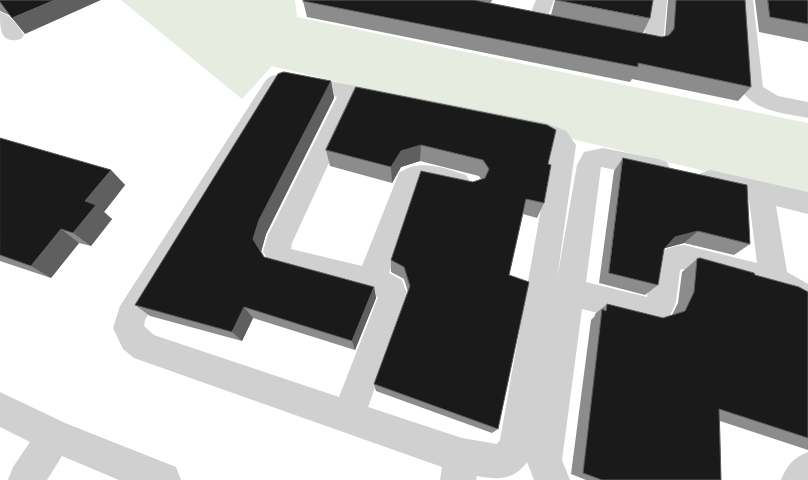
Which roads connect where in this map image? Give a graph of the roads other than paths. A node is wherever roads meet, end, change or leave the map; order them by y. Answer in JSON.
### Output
{"nodes":[{"id":1,"x":544,"y":0,"type":"edge"},
{"id":2,"x":658,"y":0,"type":"edge"},
{"id":3,"x":744,"y":0,"type":"edge"},
{"id":4,"x":0,"y":18,"type":"edge"},
{"id":5,"x":557,"y":24,"type":"edge"},
{"id":6,"x":605,"y":34,"type":"edge"},
{"id":7,"x":14,"y":35,"type":"edge"},
{"id":8,"x":350,"y":93,"type":"junction"},
{"id":9,"x":808,"y":110,"type":"edge"},
{"id":10,"x":470,"y":185,"type":"edge"},
{"id":11,"x":761,"y":192,"type":"junction"},
{"id":12,"x":808,"y":203,"type":"edge"},
{"id":13,"x":774,"y":280,"type":"junction"},
{"id":14,"x":371,"y":282,"type":"junction"},
{"id":15,"x":570,"y":292,"type":"junction"},
{"id":16,"x":808,"y":299,"type":"edge"},
{"id":17,"x":0,"y":409,"type":"edge"},
{"id":18,"x":348,"y":416,"type":"junction"},
{"id":19,"x":56,"y":436,"type":"junction"},
{"id":20,"x":460,"y":468,"type":"edge"},
{"id":21,"x":808,"y":470,"type":"edge"},
{"id":22,"x":26,"y":480,"type":"edge"},
{"id":23,"x":163,"y":480,"type":"edge"},
{"id":24,"x":552,"y":480,"type":"edge"},
{"id":25,"x":799,"y":480,"type":"edge"}],
"edges":[{"from":1,"to":5,"type":"street"},
{"from":2,"to":6,"type":"street"},
{"from":3,"to":9,"type":"street"},
{"from":4,"to":7,"type":"street"},
{"from":8,"to":14,"type":"street"},
{"from":8,"to":18,"type":"street"},
{"from":8,"to":20,"type":"street"},
{"from":10,"to":14,"type":"street"},
{"from":11,"to":12,"type":"street"},
{"from":11,"to":13,"type":"street"},
{"from":11,"to":15,"type":"street"},
{"from":13,"to":15,"type":"street"},
{"from":13,"to":16,"type":"street"},
{"from":14,"to":18,"type":"street"},
{"from":15,"to":24,"type":"street"},
{"from":17,"to":19,"type":"street"},
{"from":18,"to":20,"type":"street"},
{"from":19,"to":22,"type":"street"},
{"from":19,"to":23,"type":"street"},
{"from":21,"to":25,"type":"street"}]}
